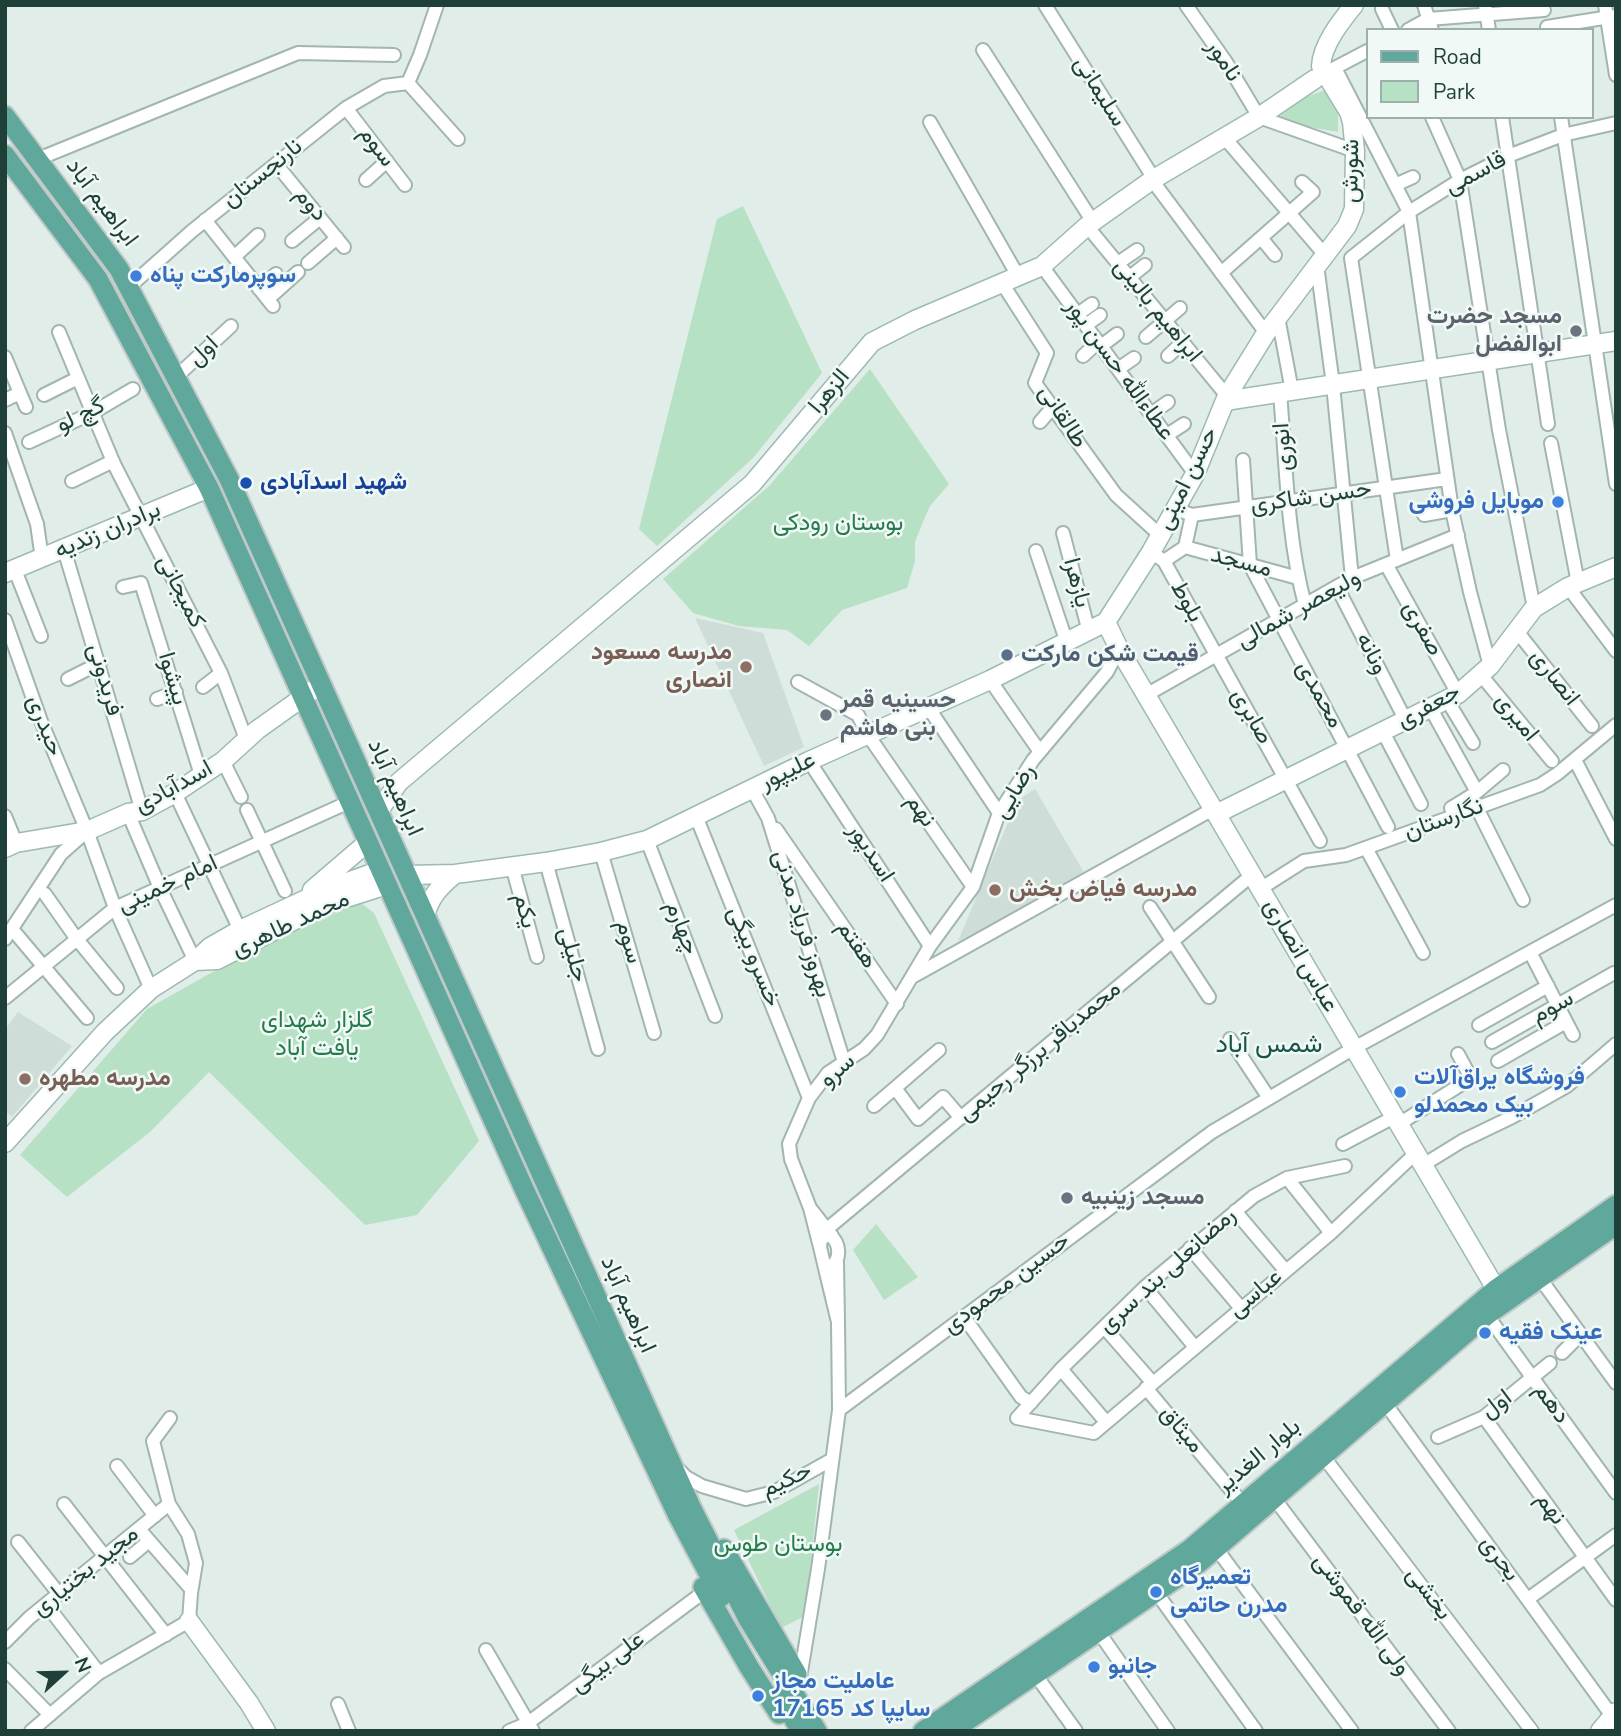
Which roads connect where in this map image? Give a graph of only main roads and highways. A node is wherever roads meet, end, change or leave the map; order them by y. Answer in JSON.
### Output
{"nodes":[{"id":1,"x":5,"y":116,"type":"edge"},
{"id":2,"x":5,"y":155,"type":"edge"},
{"id":3,"x":509,"y":1103,"type":"junction"},
{"id":4,"x":489,"y":1113,"type":"junction"},
{"id":5,"x":1616,"y":1205,"type":"edge"},
{"id":6,"x":1616,"y":1225,"type":"edge"},
{"id":7,"x":684,"y":1510,"type":"junction"},
{"id":8,"x":974,"y":1725,"type":"edge"},
{"id":9,"x":789,"y":1731,"type":"edge"},
{"id":10,"x":801,"y":1731,"type":"edge"},
{"id":11,"x":817,"y":1731,"type":"edge"},
{"id":12,"x":831,"y":1731,"type":"edge"},
{"id":13,"x":923,"y":1731,"type":"edge"},
{"id":14,"x":953,"y":1731,"type":"edge"}],
"edges":[{"from":1,"to":3,"type":"main road","name":"ابراهیم آباد"},
{"from":2,"to":4,"type":"main road","name":"ابراهیم آباد"},
{"from":3,"to":4,"type":"main road"},
{"from":3,"to":7,"type":"main road","name":"ابراهیم آباد"},
{"from":4,"to":7,"type":"main road","name":"ابراهیم آباد"},
{"from":5,"to":13,"type":"main road","name":"بلوار الغدیر"},
{"from":6,"to":8,"type":"main road","name":"بلوار الغدیر"},
{"from":7,"to":9,"type":"main road","name":"ابراهیم آباد"},
{"from":7,"to":10,"type":"main road","name":"ابراهیم آباد"},
{"from":7,"to":11,"type":"main road","name":"ابراهیم آباد"},
{"from":7,"to":12,"type":"main road","name":"ابراهیم آباد"},
{"from":8,"to":14,"type":"main road","name":"بلوار الغدیر"}]}
